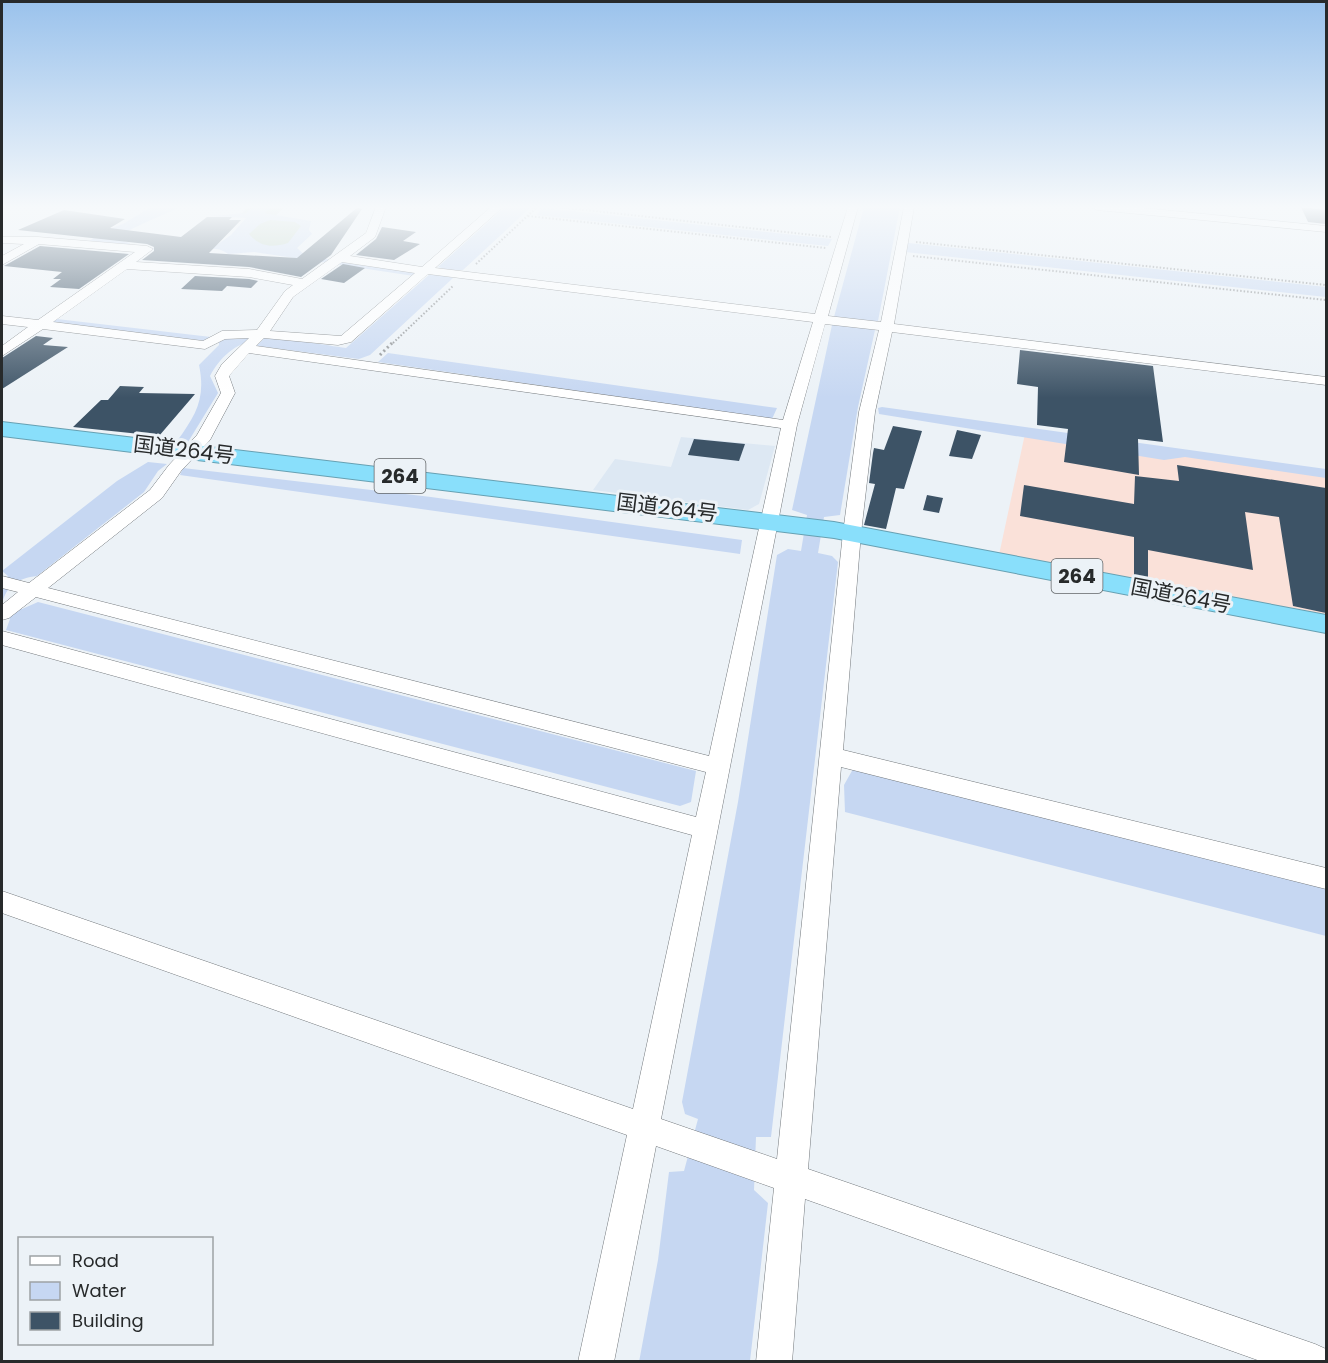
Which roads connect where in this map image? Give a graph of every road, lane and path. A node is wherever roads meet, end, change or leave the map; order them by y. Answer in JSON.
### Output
{"nodes":[{"id":1,"x":117,"y":271,"type":"edge"},
{"id":2,"x":206,"y":271,"type":"edge"},
{"id":3,"x":321,"y":271,"type":"edge"},
{"id":4,"x":436,"y":271,"type":"edge"},
{"id":5,"x":440,"y":271,"type":"junction"},
{"id":6,"x":834,"y":271,"type":"edge"},
{"id":7,"x":897,"y":271,"type":"edge"},
{"id":8,"x":1054,"y":271,"type":"edge"},
{"id":9,"x":1188,"y":271,"type":"edge"},
{"id":10,"x":303,"y":283,"type":"junction"},
{"id":11,"x":1326,"y":285,"type":"edge"},
{"id":12,"x":1326,"y":300,"type":"edge"},
{"id":13,"x":820,"y":318,"type":"junction"},
{"id":14,"x":2,"y":320,"type":"edge"},
{"id":15,"x":42,"y":324,"type":"junction"},
{"id":16,"x":887,"y":326,"type":"junction"},
{"id":17,"x":255,"y":340,"type":"junction"},
{"id":18,"x":2,"y":352,"type":"edge"},
{"id":19,"x":1326,"y":381,"type":"edge"},
{"id":20,"x":789,"y":426,"type":"junction"},
{"id":21,"x":2,"y":429,"type":"edge"},
{"id":22,"x":191,"y":450,"type":"junction"},
{"id":23,"x":768,"y":521,"type":"junction"},
{"id":24,"x":840,"y":531,"type":"junction"},
{"id":25,"x":13,"y":595,"type":"edge"},
{"id":26,"x":1326,"y":624,"type":"edge"},
{"id":27,"x":2,"y":638,"type":"edge"},
{"id":28,"x":833,"y":756,"type":"junction"},
{"id":29,"x":718,"y":767,"type":"junction"},
{"id":30,"x":705,"y":829,"type":"junction"},
{"id":31,"x":1326,"y":879,"type":"edge"},
{"id":32,"x":2,"y":902,"type":"edge"},
{"id":33,"x":644,"y":1128,"type":"junction"},
{"id":34,"x":791,"y":1176,"type":"junction"},
{"id":35,"x":596,"y":1362,"type":"edge"},
{"id":36,"x":774,"y":1362,"type":"edge"},
{"id":37,"x":1315,"y":1362,"type":"edge"}],
"edges":[{"from":1,"to":15,"type":"street"},
{"from":2,"to":10,"type":"street"},
{"from":3,"to":10,"type":"street"},
{"from":4,"to":5,"type":"street"},
{"from":5,"to":13,"type":"street"},
{"from":5,"to":17,"type":"street"},
{"from":6,"to":13,"type":"street"},
{"from":7,"to":16,"type":"street"},
{"from":8,"to":12,"type":"path"},
{"from":9,"to":11,"type":"path"},
{"from":10,"to":17,"type":"street"},
{"from":13,"to":16,"type":"street"},
{"from":13,"to":20,"type":"street"},
{"from":14,"to":15,"type":"street"},
{"from":15,"to":17,"type":"street"},
{"from":15,"to":18,"type":"street"},
{"from":16,"to":19,"type":"street"},
{"from":16,"to":24,"type":"street"},
{"from":17,"to":20,"type":"street"},
{"from":17,"to":22,"type":"street"},
{"from":20,"to":23,"type":"street"},
{"from":21,"to":22,"type":"highway","name":"国道264号","number":"264"},
{"from":22,"to":23,"type":"highway","name":"国道264号","number":"264"},
{"from":22,"to":25,"type":"street"},
{"from":23,"to":24,"type":"highway","name":"国道264号","number":"264"},
{"from":23,"to":29,"type":"street"},
{"from":24,"to":26,"type":"highway","name":"国道264号","number":"264"},
{"from":24,"to":28,"type":"street"},
{"from":25,"to":29,"type":"street"},
{"from":27,"to":30,"type":"street"},
{"from":28,"to":31,"type":"street"},
{"from":28,"to":34,"type":"street"},
{"from":29,"to":30,"type":"street"},
{"from":30,"to":33,"type":"street"},
{"from":32,"to":33,"type":"street"},
{"from":33,"to":34,"type":"street"},
{"from":33,"to":35,"type":"street"},
{"from":34,"to":36,"type":"street"},
{"from":34,"to":37,"type":"street"}]}
